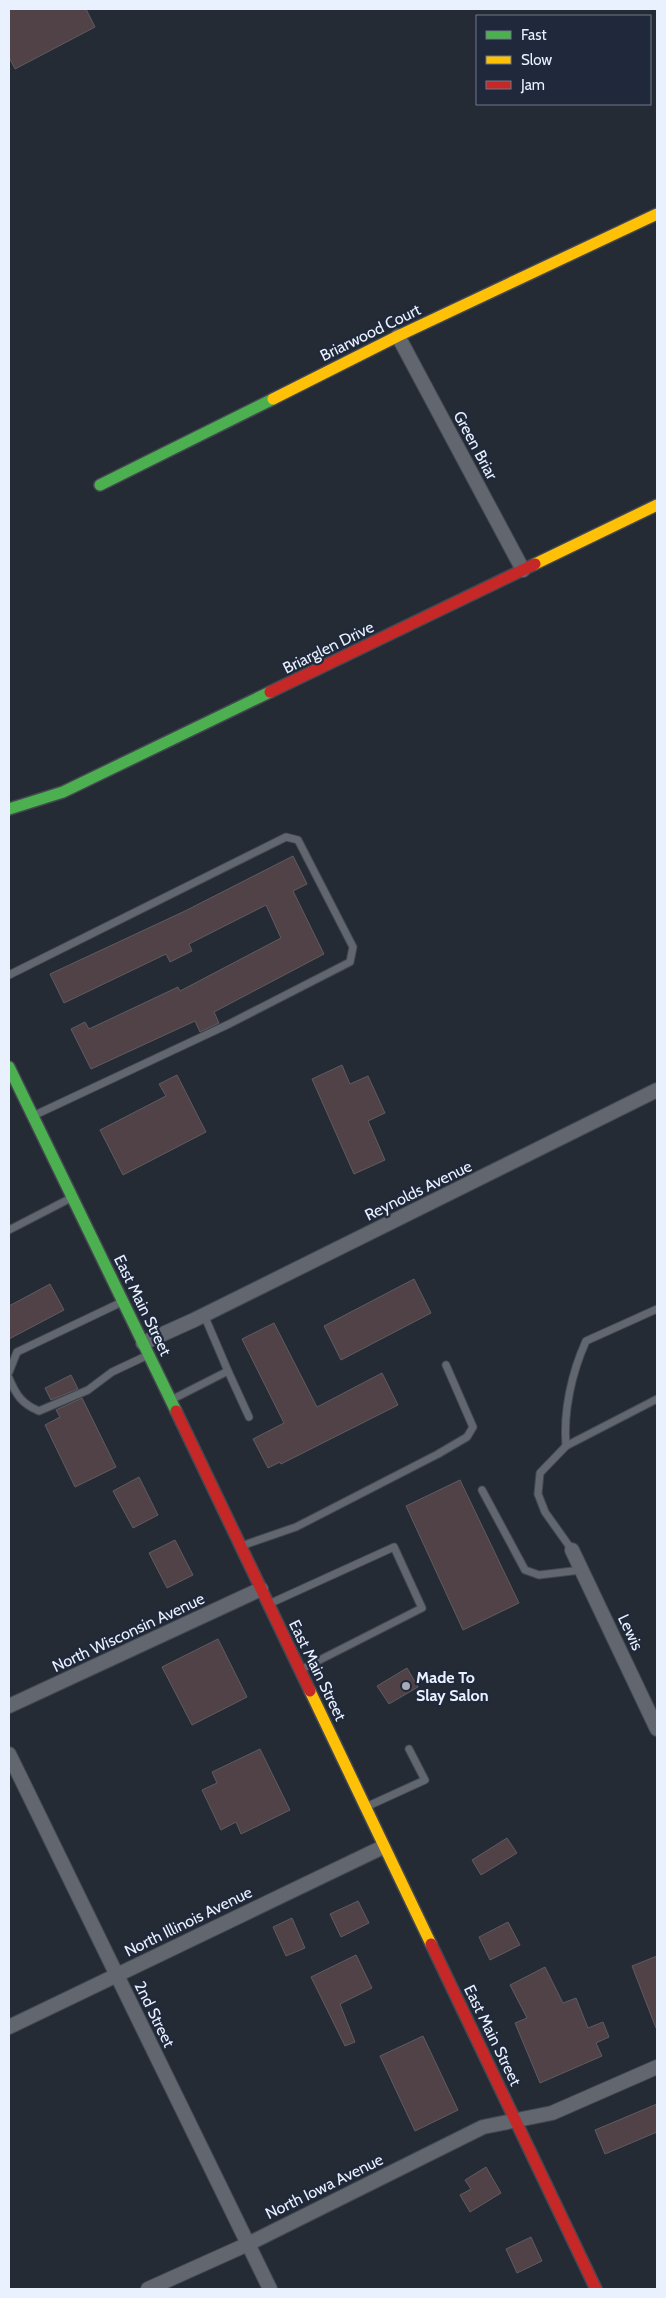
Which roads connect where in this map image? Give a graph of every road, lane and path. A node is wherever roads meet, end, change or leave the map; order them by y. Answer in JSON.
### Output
{"nodes":[{"id":1,"x":657,"y":214,"type":"edge"},
{"id":2,"x":398,"y":336,"type":"junction"},
{"id":3,"x":100,"y":486,"type":"dead end"},
{"id":4,"x":657,"y":505,"type":"edge"},
{"id":5,"x":523,"y":570,"type":"junction"},
{"id":6,"x":9,"y":809,"type":"edge"},
{"id":7,"x":9,"y":975,"type":"edge"},
{"id":8,"x":9,"y":1067,"type":"edge"},
{"id":9,"x":657,"y":1090,"type":"edge"},
{"id":10,"x":33,"y":1116,"type":"junction"},
{"id":11,"x":72,"y":1198,"type":"junction"},
{"id":12,"x":9,"y":1230,"type":"edge"},
{"id":13,"x":123,"y":1301,"type":"junction"},
{"id":14,"x":657,"y":1309,"type":"edge"},
{"id":15,"x":199,"y":1318,"type":"junction"},
{"id":16,"x":146,"y":1349,"type":"junction"},
{"id":17,"x":446,"y":1365,"type":"dead end"},
{"id":18,"x":228,"y":1371,"type":"junction"},
{"id":19,"x":9,"y":1372,"type":"edge"},
{"id":20,"x":9,"y":1378,"type":"edge"},
{"id":21,"x":657,"y":1399,"type":"edge"},
{"id":22,"x":171,"y":1400,"type":"junction"},
{"id":23,"x":250,"y":1417,"type":"dead end"},
{"id":24,"x":566,"y":1446,"type":"junction"},
{"id":25,"x":482,"y":1490,"type":"dead end"},
{"id":26,"x":241,"y":1546,"type":"junction"},
{"id":27,"x":572,"y":1550,"type":"joint"},
{"id":28,"x":581,"y":1570,"type":"junction"},
{"id":29,"x":262,"y":1589,"type":"junction"},
{"id":30,"x":268,"y":1604,"type":"junction"},
{"id":31,"x":300,"y":1670,"type":"junction"},
{"id":32,"x":9,"y":1706,"type":"edge"},
{"id":33,"x":652,"y":1706,"type":"edge"},
{"id":34,"x":657,"y":1729,"type":"edge"},
{"id":35,"x":409,"y":1749,"type":"dead end"},
{"id":36,"x":9,"y":1754,"type":"edge"},
{"id":37,"x":365,"y":1807,"type":"junction"},
{"id":38,"x":383,"y":1846,"type":"junction"},
{"id":39,"x":117,"y":1975,"type":"junction"},
{"id":40,"x":9,"y":2027,"type":"edge"},
{"id":41,"x":657,"y":2067,"type":"edge"},
{"id":42,"x":517,"y":2121,"type":"junction"},
{"id":43,"x":248,"y":2244,"type":"junction"},
{"id":44,"x":148,"y":2289,"type":"edge"},
{"id":45,"x":270,"y":2289,"type":"edge"},
{"id":46,"x":596,"y":2289,"type":"edge"}],
"edges":[{"from":1,"to":2,"type":"main road","name":"Briarwood Court"},
{"from":2,"to":3,"type":"main road","name":"Briarwood Court"},
{"from":2,"to":5,"type":"street","name":"Green Briar"},
{"from":4,"to":5,"type":"main road","name":"Briarglen Drive"},
{"from":5,"to":6,"type":"main road","name":"Briarglen Drive"},
{"from":7,"to":10,"type":"lane"},
{"from":8,"to":10,"type":"main road","name":"East Main Street"},
{"from":9,"to":15,"type":"street","name":"Reynolds Avenue"},
{"from":10,"to":11,"type":"main road","name":"East Main Street"},
{"from":11,"to":12,"type":"lane"},
{"from":11,"to":13,"type":"main road","name":"East Main Street"},
{"from":13,"to":16,"type":"main road","name":"East Main Street"},
{"from":13,"to":19,"type":"lane"},
{"from":14,"to":24,"type":"lane"},
{"from":15,"to":16,"type":"street","name":"Reynolds Avenue"},
{"from":15,"to":18,"type":"lane"},
{"from":16,"to":20,"type":"lane"},
{"from":16,"to":22,"type":"main road","name":"East Main Street"},
{"from":17,"to":26,"type":"lane"},
{"from":18,"to":22,"type":"lane"},
{"from":18,"to":23,"type":"lane"},
{"from":21,"to":24,"type":"lane"},
{"from":22,"to":26,"type":"main road","name":"East Main Street"},
{"from":24,"to":27,"type":"lane"},
{"from":25,"to":28,"type":"lane"},
{"from":26,"to":29,"type":"main road","name":"East Main Street"},
{"from":27,"to":28,"type":"street","name":"Lewis"},
{"from":28,"to":33,"type":"street","name":"Lewis"},
{"from":29,"to":30,"type":"main road","name":"East Main Street"},
{"from":29,"to":32,"type":"street","name":"North Wisconsin Avenue"},
{"from":30,"to":31,"type":"main road","name":"East Main Street"},
{"from":30,"to":31,"type":"lane"},
{"from":31,"to":37,"type":"main road","name":"East Main Street"},
{"from":33,"to":34,"type":"street","name":"Lewis"},
{"from":35,"to":37,"type":"lane"},
{"from":36,"to":39,"type":"street","name":"2nd Street"},
{"from":37,"to":38,"type":"main road","name":"East Main Street"},
{"from":38,"to":39,"type":"street","name":"North Illinois Avenue"},
{"from":38,"to":42,"type":"main road","name":"East Main Street"},
{"from":39,"to":40,"type":"street","name":"North Illinois Avenue"},
{"from":39,"to":43,"type":"street","name":"2nd Street"},
{"from":41,"to":42,"type":"street","name":"North Iowa Avenue"},
{"from":42,"to":43,"type":"street","name":"North Iowa Avenue"},
{"from":42,"to":46,"type":"main road","name":"East Main Street"},
{"from":43,"to":44,"type":"street","name":"North Iowa Avenue"},
{"from":43,"to":45,"type":"street","name":"2nd Street"}]}
